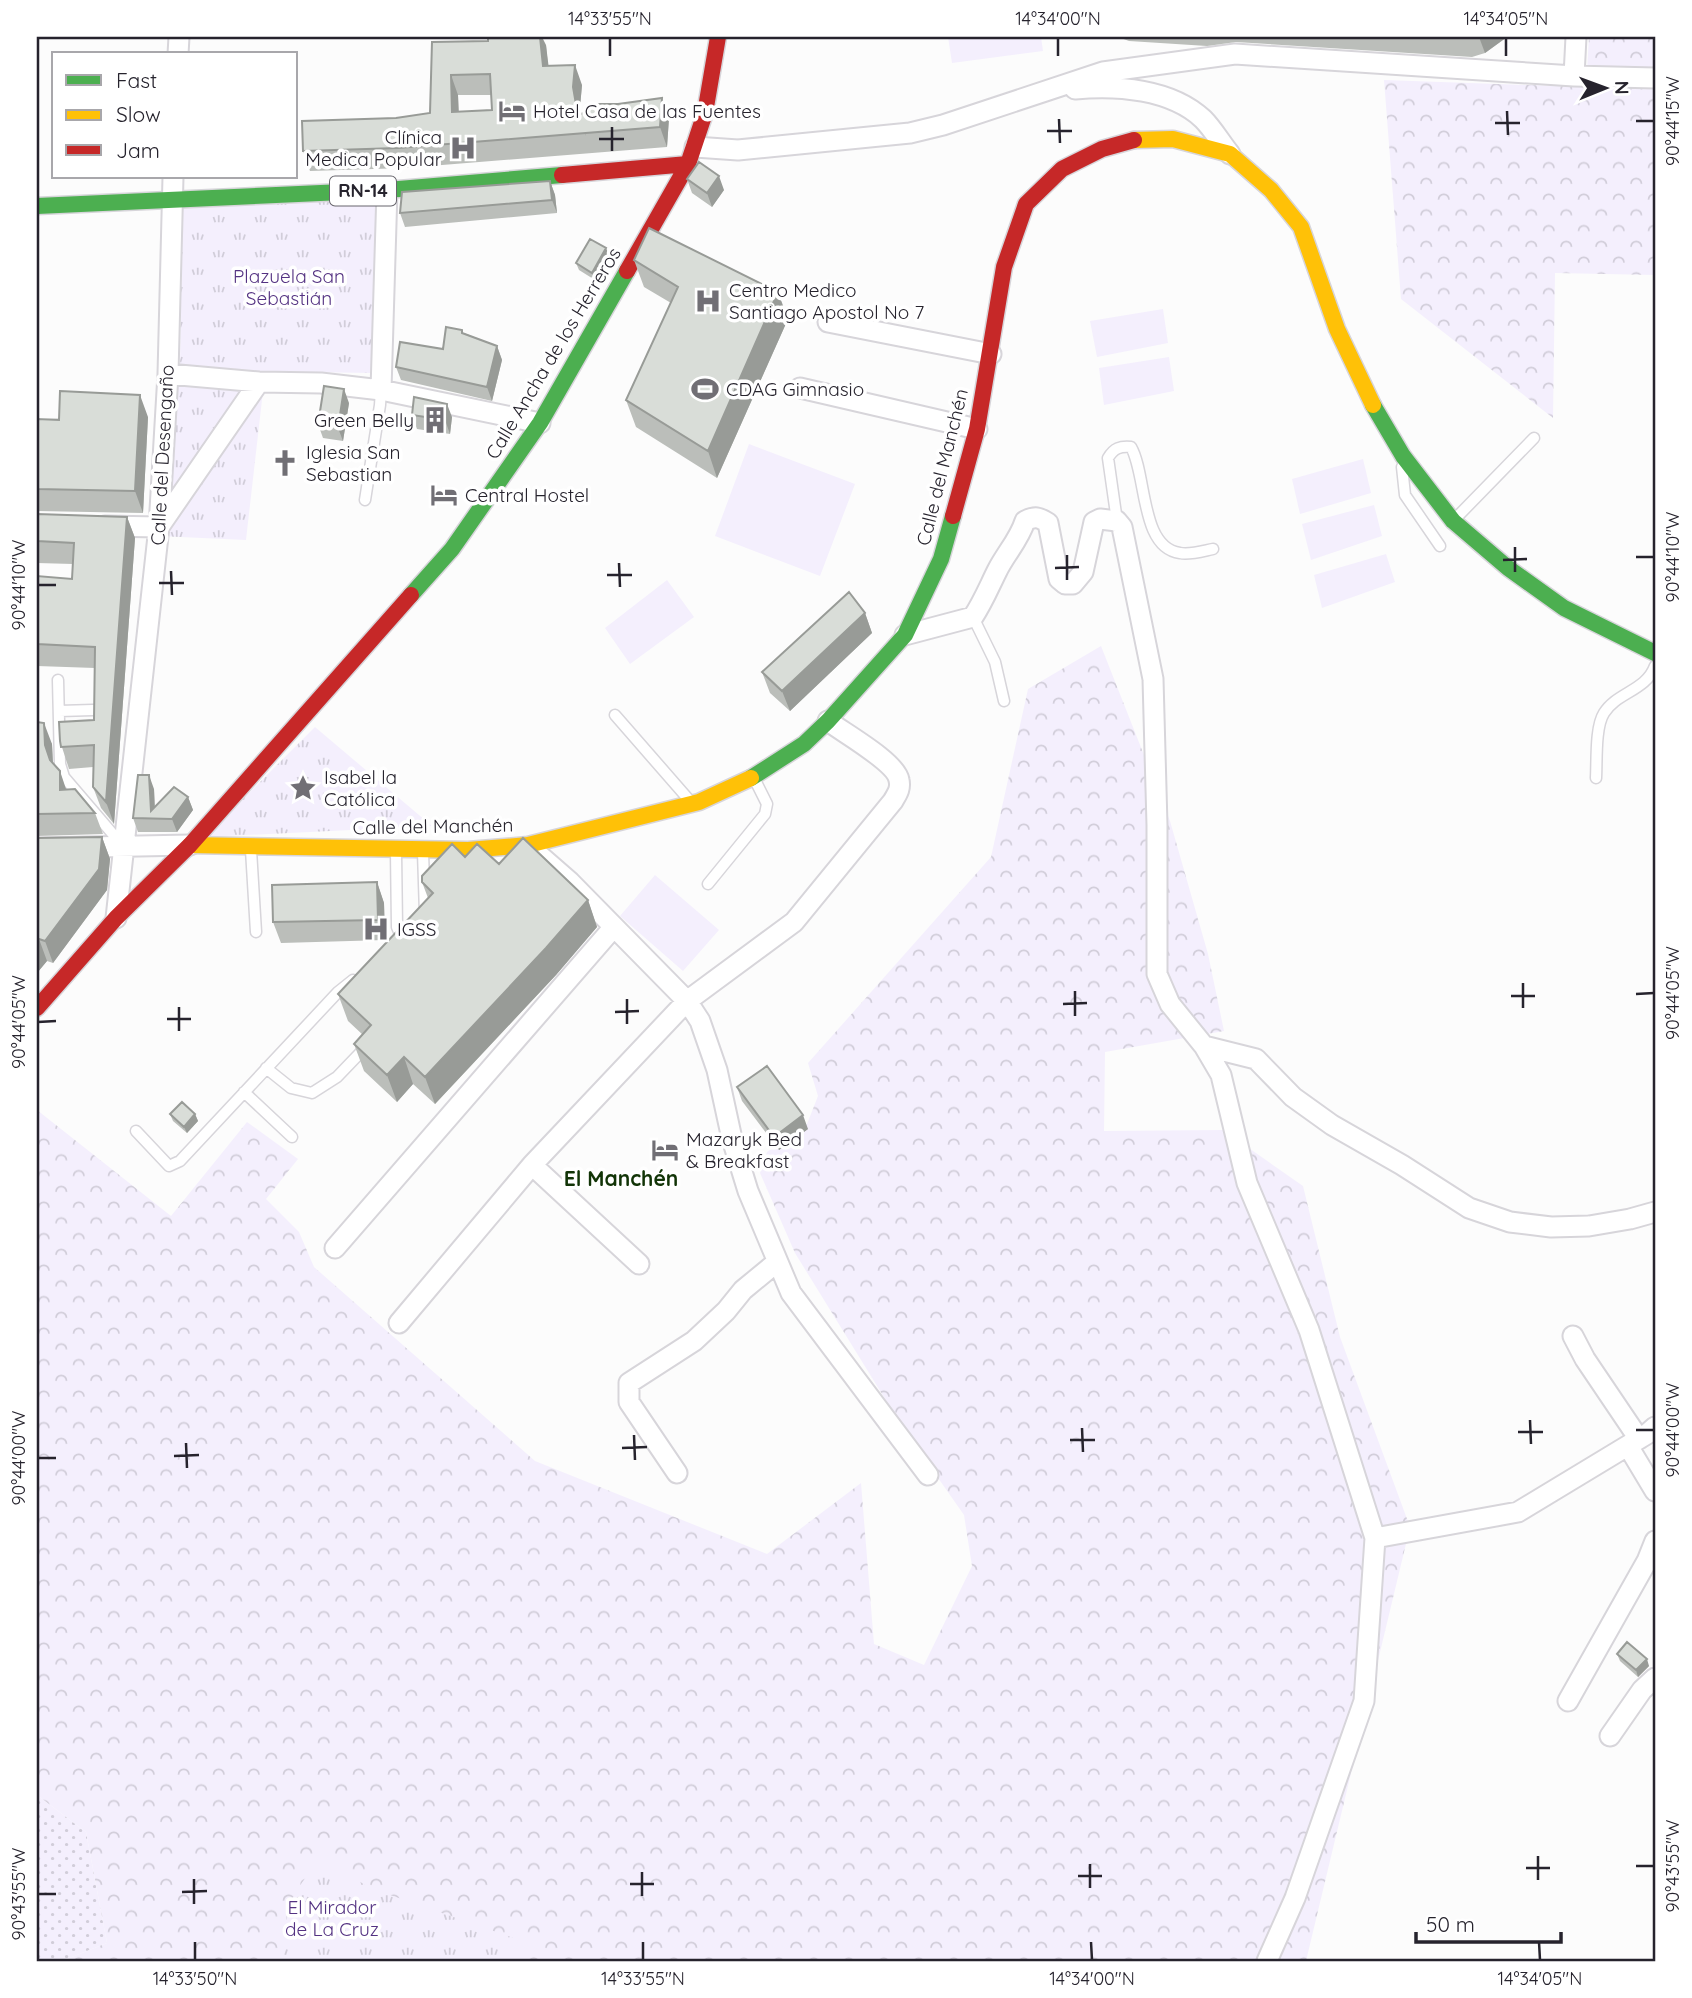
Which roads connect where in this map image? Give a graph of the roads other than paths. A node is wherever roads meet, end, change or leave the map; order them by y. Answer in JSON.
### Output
{"nodes":[{"id":1,"x":718,"y":37,"type":"edge"},
{"id":2,"x":1576,"y":37,"type":"edge"},
{"id":3,"x":1574,"y":76,"type":"junction"},
{"id":4,"x":1655,"y":78,"type":"edge"},
{"id":5,"x":1036,"y":93,"type":"junction"},
{"id":6,"x":1230,"y":154,"type":"junction"},
{"id":7,"x":691,"y":155,"type":"junction"},
{"id":8,"x":173,"y":178,"type":"edge"},
{"id":9,"x":387,"y":190,"type":"junction"},
{"id":10,"x":172,"y":200,"type":"junction"},
{"id":11,"x":37,"y":206,"type":"edge"},
{"id":12,"x":828,"y":322,"type":"dead end"},
{"id":13,"x":991,"y":354,"type":"junction"},
{"id":14,"x":167,"y":374,"type":"junction"},
{"id":15,"x":259,"y":382,"type":"junction"},
{"id":16,"x":800,"y":388,"type":"dead end"},
{"id":17,"x":381,"y":390,"type":"junction"},
{"id":18,"x":540,"y":423,"type":"junction"},
{"id":19,"x":976,"y":429,"type":"junction"},
{"id":20,"x":1534,"y":438,"type":"dead end"},
{"id":21,"x":1403,"y":456,"type":"junction"},
{"id":22,"x":365,"y":500,"type":"dead end"},
{"id":23,"x":1117,"y":521,"type":"junction"},
{"id":24,"x":1453,"y":521,"type":"junction"},
{"id":25,"x":91,"y":525,"type":"edge"},
{"id":26,"x":159,"y":527,"type":"junction"},
{"id":27,"x":1440,"y":546,"type":"dead end"},
{"id":28,"x":1213,"y":549,"type":"dead end"},
{"id":29,"x":973,"y":617,"type":"junction"},
{"id":30,"x":905,"y":635,"type":"junction"},
{"id":31,"x":1655,"y":653,"type":"edge"},
{"id":32,"x":1655,"y":666,"type":"edge"},
{"id":33,"x":58,"y":680,"type":"dead end"},
{"id":34,"x":1004,"y":701,"type":"dead end"},
{"id":35,"x":93,"y":710,"type":"edge"},
{"id":36,"x":59,"y":711,"type":"junction"},
{"id":37,"x":615,"y":715,"type":"dead end"},
{"id":38,"x":828,"y":721,"type":"junction"},
{"id":39,"x":753,"y":777,"type":"junction"},
{"id":40,"x":1596,"y":778,"type":"dead end"},
{"id":41,"x":693,"y":804,"type":"junction"},
{"id":42,"x":190,"y":845,"type":"junction"},
{"id":43,"x":528,"y":845,"type":"junction"},
{"id":44,"x":251,"y":846,"type":"junction"},
{"id":45,"x":124,"y":847,"type":"junction"},
{"id":46,"x":37,"y":848,"type":"edge"},
{"id":47,"x":396,"y":848,"type":"junction"},
{"id":48,"x":423,"y":849,"type":"junction"},
{"id":49,"x":708,"y":884,"type":"dead end"},
{"id":50,"x":116,"y":918,"type":"junction"},
{"id":51,"x":423,"y":926,"type":"edge"},
{"id":52,"x":613,"y":928,"type":"junction"},
{"id":53,"x":256,"y":932,"type":"dead end"},
{"id":54,"x":405,"y":947,"type":"edge"},
{"id":55,"x":367,"y":970,"type":"edge"},
{"id":56,"x":687,"y":1001,"type":"junction"},
{"id":57,"x":37,"y":1008,"type":"edge"},
{"id":58,"x":1204,"y":1046,"type":"junction"},
{"id":59,"x":361,"y":1052,"type":"edge"},
{"id":60,"x":266,"y":1068,"type":"junction"},
{"id":61,"x":244,"y":1092,"type":"junction"},
{"id":62,"x":136,"y":1131,"type":"dead end"},
{"id":63,"x":292,"y":1137,"type":"dead end"},
{"id":64,"x":532,"y":1165,"type":"junction"},
{"id":65,"x":1655,"y":1212,"type":"edge"},
{"id":66,"x":335,"y":1248,"type":"dead end"},
{"id":67,"x":777,"y":1262,"type":"junction"},
{"id":68,"x":639,"y":1264,"type":"dead end"},
{"id":69,"x":399,"y":1323,"type":"dead end"},
{"id":70,"x":1573,"y":1336,"type":"dead end"},
{"id":71,"x":1655,"y":1427,"type":"edge"},
{"id":72,"x":1633,"y":1443,"type":"junction"},
{"id":73,"x":677,"y":1473,"type":"dead end"},
{"id":74,"x":928,"y":1475,"type":"dead end"},
{"id":75,"x":1655,"y":1491,"type":"edge"},
{"id":76,"x":1375,"y":1538,"type":"junction"},
{"id":77,"x":1655,"y":1541,"type":"edge"},
{"id":78,"x":1655,"y":1678,"type":"edge"},
{"id":79,"x":1568,"y":1701,"type":"dead end"},
{"id":80,"x":1610,"y":1736,"type":"dead end"},
{"id":81,"x":1267,"y":1961,"type":"edge"}],
"edges":[{"from":1,"to":7,"type":"street","name":"Calle Ancha de los Herreros"},
{"from":2,"to":3,"type":"street"},
{"from":3,"to":4,"type":"street"},
{"from":3,"to":5,"type":"street"},
{"from":5,"to":6,"type":"street"},
{"from":5,"to":7,"type":"street"},
{"from":6,"to":13,"type":"street","name":"Calle del Manchén"},
{"from":6,"to":21,"type":"street","name":"Calle del Manchén"},
{"from":7,"to":9,"type":"street","number":"RN-14"},
{"from":7,"to":18,"type":"street","name":"Calle Ancha de los Herreros"},
{"from":8,"to":10,"type":"street","name":"Calle del Desengaño"},
{"from":9,"to":10,"type":"street","number":"RN-14"},
{"from":9,"to":17,"type":"street"},
{"from":10,"to":11,"type":"street","number":"RN-14"},
{"from":10,"to":14,"type":"street","name":"Calle del Desengaño"},
{"from":12,"to":13,"type":"street"},
{"from":13,"to":19,"type":"street","name":"Calle del Manchén"},
{"from":14,"to":15,"type":"street"},
{"from":14,"to":26,"type":"street","name":"Calle del Desengaño"},
{"from":15,"to":17,"type":"street"},
{"from":15,"to":26,"type":"street"},
{"from":16,"to":19,"type":"street"},
{"from":17,"to":18,"type":"street"},
{"from":17,"to":22,"type":"lane"},
{"from":18,"to":42,"type":"street","name":"Calle Ancha de los Herreros"},
{"from":19,"to":30,"type":"street","name":"Calle del Manchén"},
{"from":20,"to":24,"type":"lane"},
{"from":21,"to":24,"type":"street","name":"Calle del Manchén"},
{"from":21,"to":27,"type":"lane"},
{"from":23,"to":28,"type":"lane"},
{"from":23,"to":29,"type":"street"},
{"from":23,"to":58,"type":"street"},
{"from":24,"to":31,"type":"street","name":"Calle del Manchén"},
{"from":25,"to":26,"type":"street"},
{"from":26,"to":45,"type":"street","name":"Calle del Desengaño"},
{"from":29,"to":30,"type":"street"},
{"from":29,"to":34,"type":"lane"},
{"from":30,"to":38,"type":"street","name":"Calle del Manchén"},
{"from":32,"to":40,"type":"lane"},
{"from":33,"to":36,"type":"lane"},
{"from":35,"to":36,"type":"lane"},
{"from":36,"to":45,"type":"lane"},
{"from":37,"to":41,"type":"lane"},
{"from":38,"to":39,"type":"street","name":"Calle del Manchén"},
{"from":38,"to":56,"type":"street"},
{"from":39,"to":41,"type":"street","name":"Calle del Manchén"},
{"from":39,"to":49,"type":"lane"},
{"from":41,"to":43,"type":"street","name":"Calle del Manchén"},
{"from":42,"to":44,"type":"street","name":"Calle del Manchén"},
{"from":42,"to":45,"type":"street"},
{"from":42,"to":50,"type":"street"},
{"from":43,"to":48,"type":"street","name":"Calle del Manchén"},
{"from":43,"to":52,"type":"street"},
{"from":44,"to":47,"type":"street","name":"Calle del Manchén"},
{"from":44,"to":53,"type":"lane"},
{"from":45,"to":46,"type":"street"},
{"from":45,"to":50,"type":"street","name":"Calle del Desengaño"},
{"from":47,"to":48,"type":"street","name":"Calle del Manchén"},
{"from":47,"to":54,"type":"lane"},
{"from":48,"to":51,"type":"lane"},
{"from":50,"to":57,"type":"street"},
{"from":52,"to":56,"type":"street"},
{"from":52,"to":66,"type":"street"},
{"from":55,"to":60,"type":"lane"},
{"from":56,"to":64,"type":"street"},
{"from":56,"to":67,"type":"street"},
{"from":58,"to":65,"type":"street"},
{"from":58,"to":76,"type":"street"},
{"from":59,"to":60,"type":"lane"},
{"from":60,"to":61,"type":"lane"},
{"from":61,"to":62,"type":"lane"},
{"from":61,"to":63,"type":"lane"},
{"from":64,"to":68,"type":"street"},
{"from":64,"to":69,"type":"street"},
{"from":67,"to":73,"type":"street"},
{"from":67,"to":74,"type":"street"},
{"from":70,"to":72,"type":"street"},
{"from":71,"to":72,"type":"street"},
{"from":72,"to":75,"type":"street"},
{"from":72,"to":76,"type":"street"},
{"from":76,"to":81,"type":"street"},
{"from":77,"to":79,"type":"street"},
{"from":78,"to":80,"type":"street"}]}
